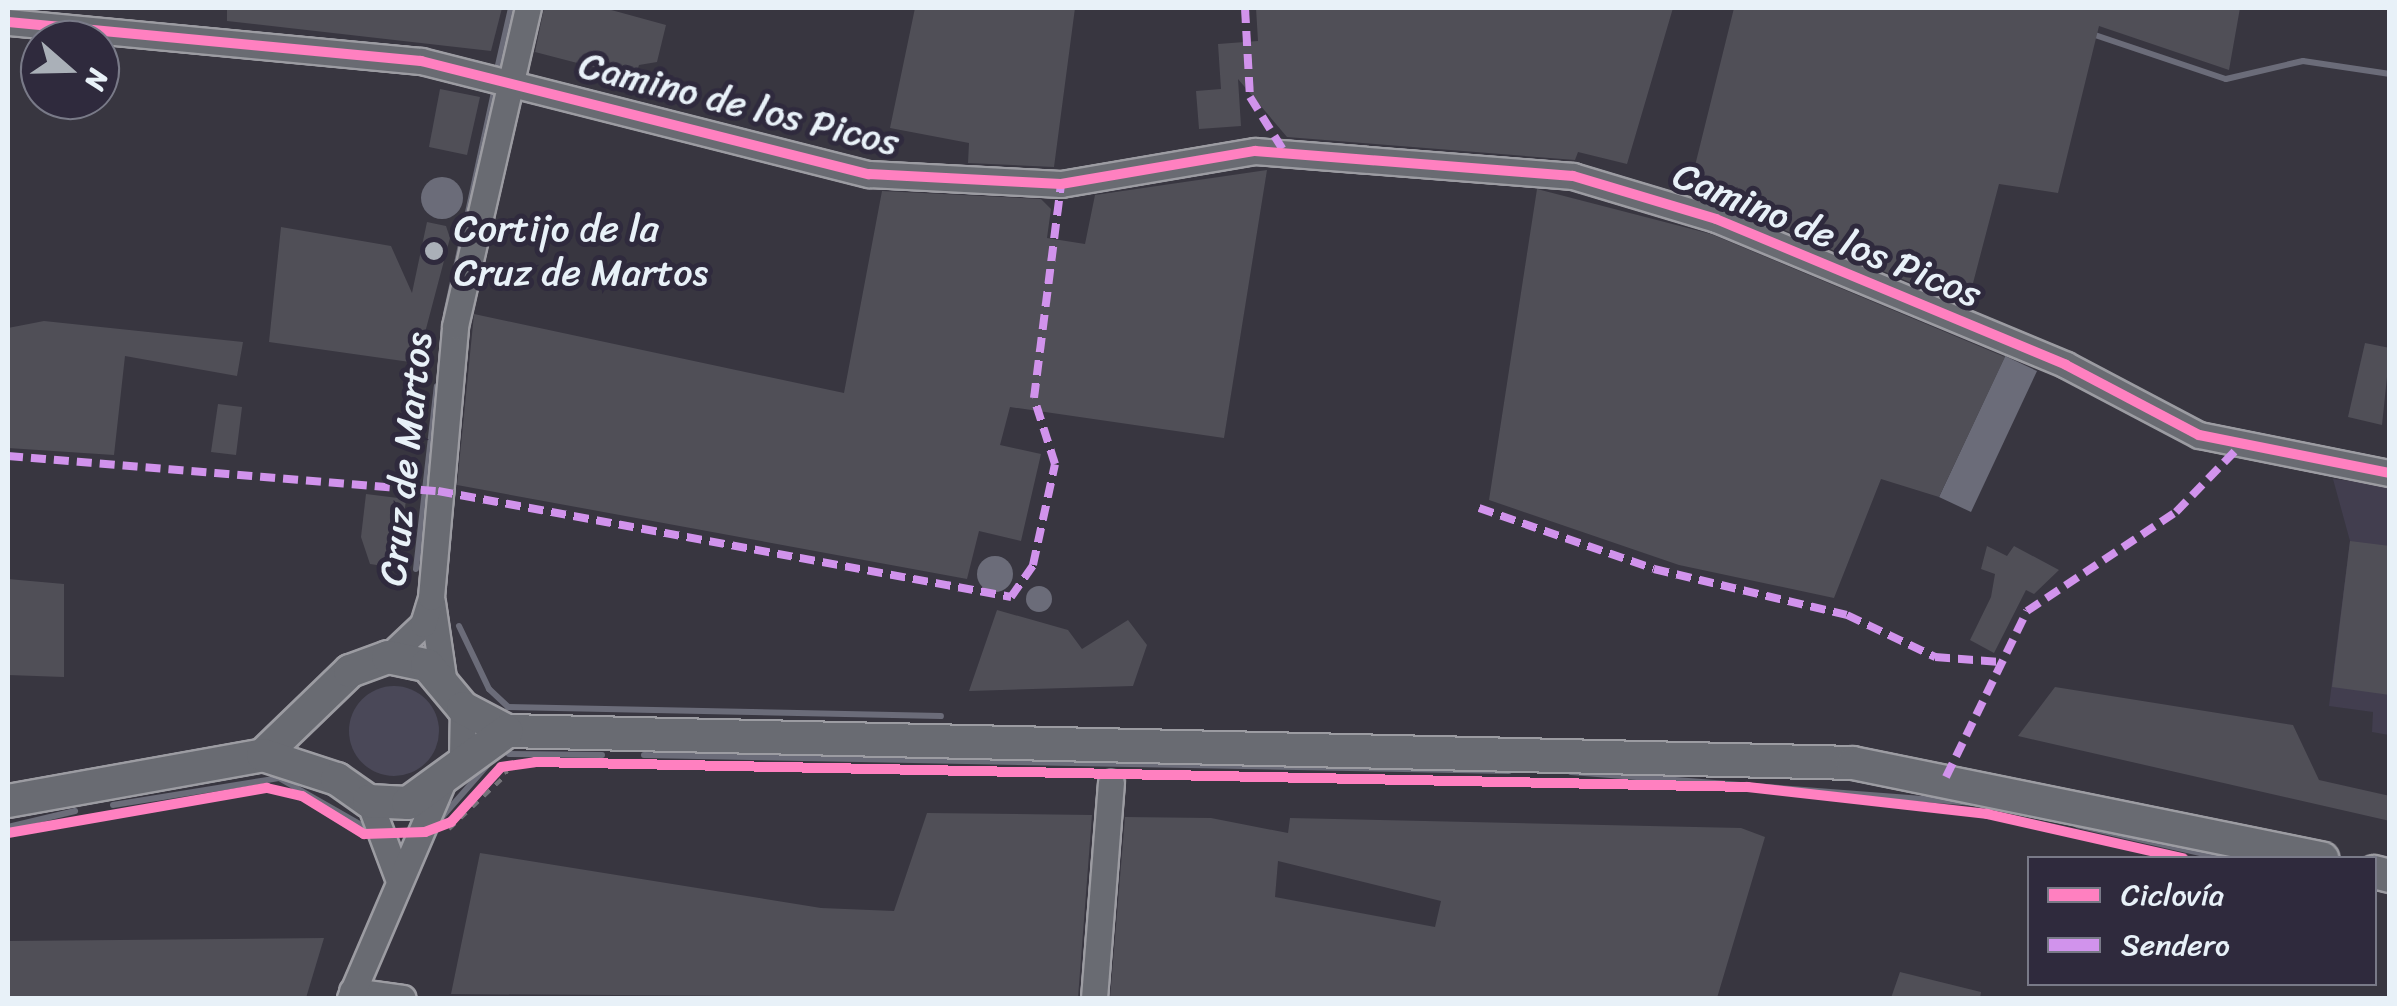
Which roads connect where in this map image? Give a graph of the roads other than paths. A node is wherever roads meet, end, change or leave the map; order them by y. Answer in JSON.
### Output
{"nodes":[{"id":1,"x":528,"y":8,"type":"edge"},
{"id":2,"x":8,"y":22,"type":"edge"},
{"id":3,"x":501,"y":76,"type":"junction"},
{"id":4,"x":2390,"y":472,"type":"edge"},
{"id":5,"x":431,"y":597,"type":"junction"},
{"id":6,"x":388,"y":657,"type":"junction"},
{"id":7,"x":444,"y":677,"type":"junction"},
{"id":8,"x":325,"y":702,"type":"junction"},
{"id":9,"x":463,"y":708,"type":"junction"},
{"id":10,"x":507,"y":730,"type":"junction"},
{"id":11,"x":263,"y":755,"type":"junction"},
{"id":12,"x":462,"y":755,"type":"junction"},
{"id":13,"x":337,"y":779,"type":"junction"},
{"id":14,"x":1111,"y":783,"type":"dead end"},
{"id":15,"x":441,"y":786,"type":"junction"},
{"id":16,"x":369,"y":800,"type":"junction"},
{"id":17,"x":8,"y":801,"type":"edge"},
{"id":18,"x":2313,"y":856,"type":"edge"},
{"id":19,"x":398,"y":878,"type":"junction"},
{"id":20,"x":351,"y":994,"type":"edge"},
{"id":21,"x":403,"y":998,"type":"edge"},
{"id":22,"x":1094,"y":998,"type":"edge"}],
"edges":[{"from":1,"to":3,"type":"street","name":"Cruz de Martos"},
{"from":2,"to":3,"type":"street","name":"Camino de los Picos"},
{"from":3,"to":4,"type":"street","name":"Camino de los Picos"},
{"from":3,"to":5,"type":"street","name":"Cruz de Martos"},
{"from":5,"to":6,"type":"street","name":"Cruz de Martos"},
{"from":5,"to":7,"type":"street"},
{"from":6,"to":7,"type":"main road"},
{"from":6,"to":8,"type":"main road"},
{"from":7,"to":9,"type":"main road"},
{"from":8,"to":11,"type":"main road"},
{"from":8,"to":13,"type":"main road"},
{"from":9,"to":10,"type":"main road"},
{"from":9,"to":12,"type":"street"},
{"from":10,"to":12,"type":"main road"},
{"from":10,"to":18,"type":"main road"},
{"from":11,"to":13,"type":"main road"},
{"from":11,"to":17,"type":"main road"},
{"from":12,"to":15,"type":"main road"},
{"from":13,"to":16,"type":"main road"},
{"from":14,"to":22,"type":"street"},
{"from":15,"to":16,"type":"main road"},
{"from":15,"to":19,"type":"street"},
{"from":16,"to":19,"type":"street"},
{"from":19,"to":20,"type":"street"},
{"from":20,"to":21,"type":"street"}]}
